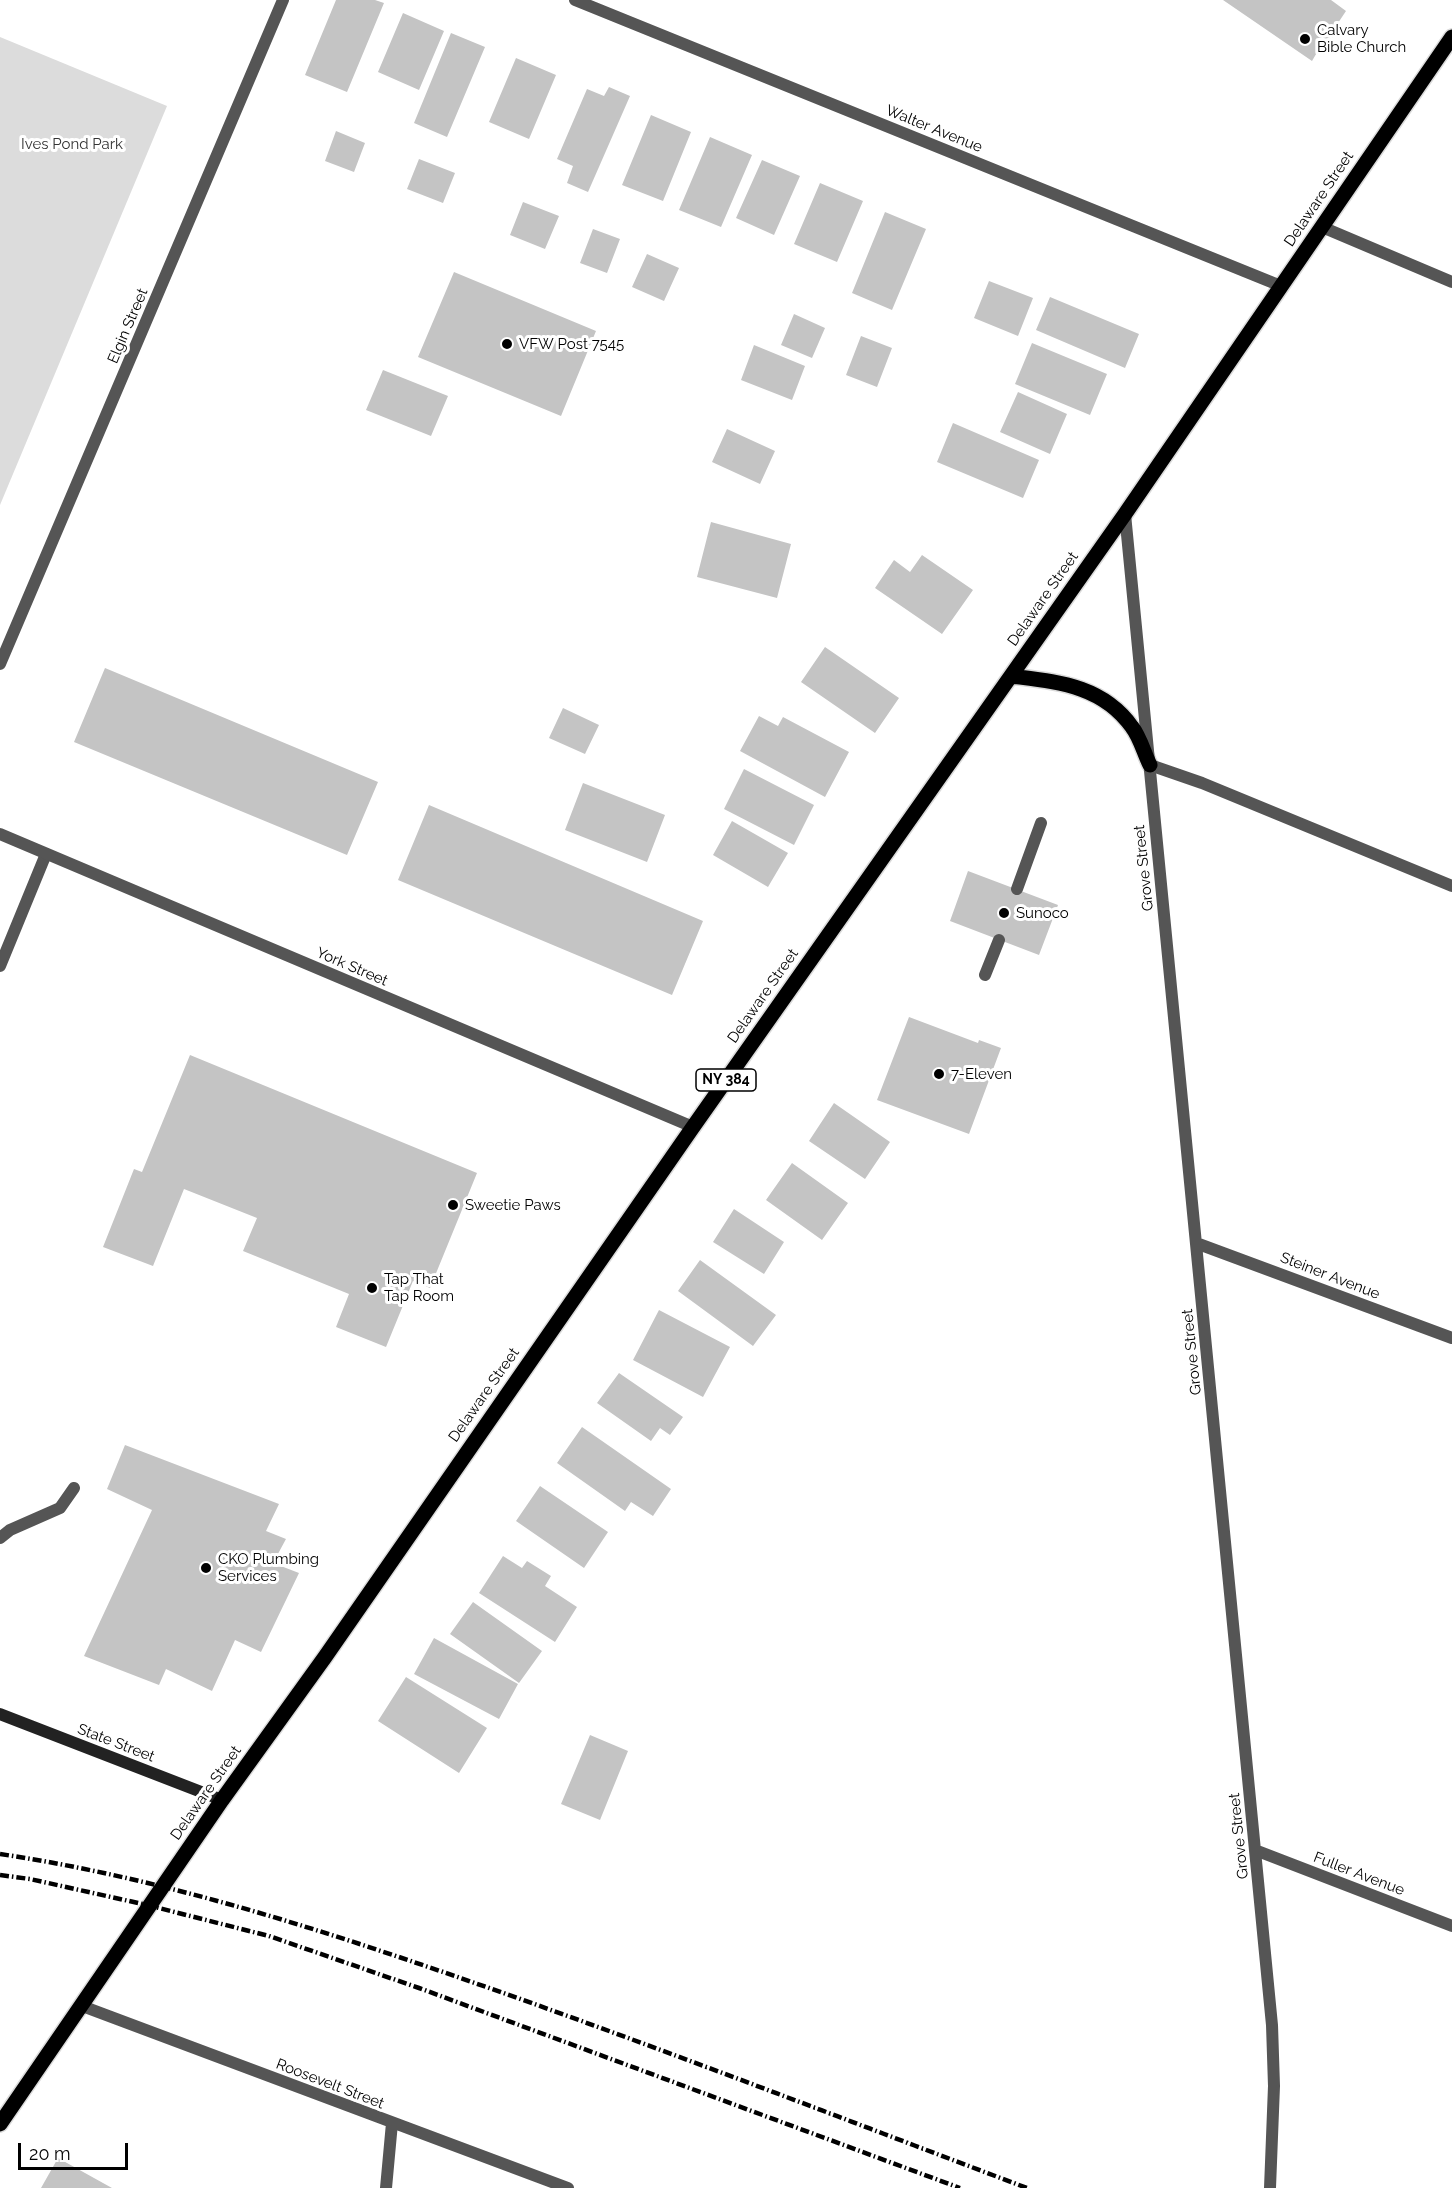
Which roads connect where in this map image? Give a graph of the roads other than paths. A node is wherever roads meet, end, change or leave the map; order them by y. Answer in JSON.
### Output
{"nodes":[{"id":1,"x":283,"y":0,"type":"edge"},
{"id":2,"x":575,"y":0,"type":"edge"},
{"id":3,"x":1452,"y":37,"type":"edge"},
{"id":4,"x":1322,"y":227,"type":"junction"},
{"id":5,"x":1452,"y":282,"type":"edge"},
{"id":6,"x":1281,"y":286,"type":"junction"},
{"id":7,"x":1125,"y":514,"type":"junction"},
{"id":8,"x":0,"y":664,"type":"edge"},
{"id":9,"x":1011,"y":675,"type":"junction"},
{"id":10,"x":1150,"y":765,"type":"junction"},
{"id":11,"x":1041,"y":824,"type":"dead end"},
{"id":12,"x":0,"y":834,"type":"edge"},
{"id":13,"x":46,"y":854,"type":"junction"},
{"id":14,"x":1452,"y":886,"type":"edge"},
{"id":15,"x":1017,"y":890,"type":"dead end"},
{"id":16,"x":999,"y":940,"type":"dead end"},
{"id":17,"x":0,"y":966,"type":"edge"},
{"id":18,"x":985,"y":975,"type":"dead end"},
{"id":19,"x":693,"y":1127,"type":"junction"},
{"id":20,"x":1196,"y":1243,"type":"junction"},
{"id":21,"x":1452,"y":1338,"type":"edge"},
{"id":22,"x":74,"y":1488,"type":"dead end"},
{"id":23,"x":0,"y":1538,"type":"edge"},
{"id":24,"x":0,"y":1714,"type":"edge"},
{"id":25,"x":222,"y":1800,"type":"junction"},
{"id":26,"x":1255,"y":1850,"type":"junction"},
{"id":27,"x":1452,"y":1926,"type":"edge"},
{"id":28,"x":82,"y":2006,"type":"junction"},
{"id":29,"x":392,"y":2123,"type":"junction"},
{"id":30,"x":0,"y":2124,"type":"edge"},
{"id":31,"x":386,"y":2188,"type":"edge"},
{"id":32,"x":568,"y":2188,"type":"edge"},
{"id":33,"x":1270,"y":2188,"type":"edge"}],
"edges":[{"from":1,"to":8,"type":"street","name":"Elgin Street"},
{"from":2,"to":6,"type":"street","name":"Walter Avenue"},
{"from":3,"to":4,"type":"main road","name":"Delaware Street","number":"NY 384"},
{"from":4,"to":5,"type":"street"},
{"from":4,"to":6,"type":"main road","name":"Delaware Street","number":"NY 384"},
{"from":6,"to":7,"type":"main road","name":"Delaware Street","number":"NY 384"},
{"from":7,"to":9,"type":"main road","name":"Delaware Street","number":"NY 384"},
{"from":7,"to":10,"type":"street","name":"Grove Street"},
{"from":9,"to":10,"type":"main road"},
{"from":9,"to":19,"type":"main road","name":"Delaware Street","number":"NY 384"},
{"from":10,"to":14,"type":"street"},
{"from":10,"to":20,"type":"street","name":"Grove Street"},
{"from":11,"to":15,"type":"street"},
{"from":12,"to":13,"type":"street","name":"York Street"},
{"from":13,"to":17,"type":"street"},
{"from":13,"to":19,"type":"street","name":"York Street"},
{"from":16,"to":18,"type":"street"},
{"from":19,"to":25,"type":"main road","name":"Delaware Street","number":"NY 384"},
{"from":20,"to":21,"type":"street","name":"Steiner Avenue"},
{"from":20,"to":26,"type":"street","name":"Grove Street"},
{"from":22,"to":23,"type":"street"},
{"from":24,"to":25,"type":"street","name":"State Street"},
{"from":25,"to":28,"type":"main road","name":"Delaware Street","number":"NY 384"},
{"from":26,"to":27,"type":"street","name":"Fuller Avenue"},
{"from":26,"to":33,"type":"street","name":"Grove Street"},
{"from":28,"to":29,"type":"street","name":"Roosevelt Street"},
{"from":28,"to":30,"type":"main road","name":"Delaware Street","number":"NY 384"},
{"from":29,"to":31,"type":"street"},
{"from":29,"to":32,"type":"street","name":"Roosevelt Street"}]}
